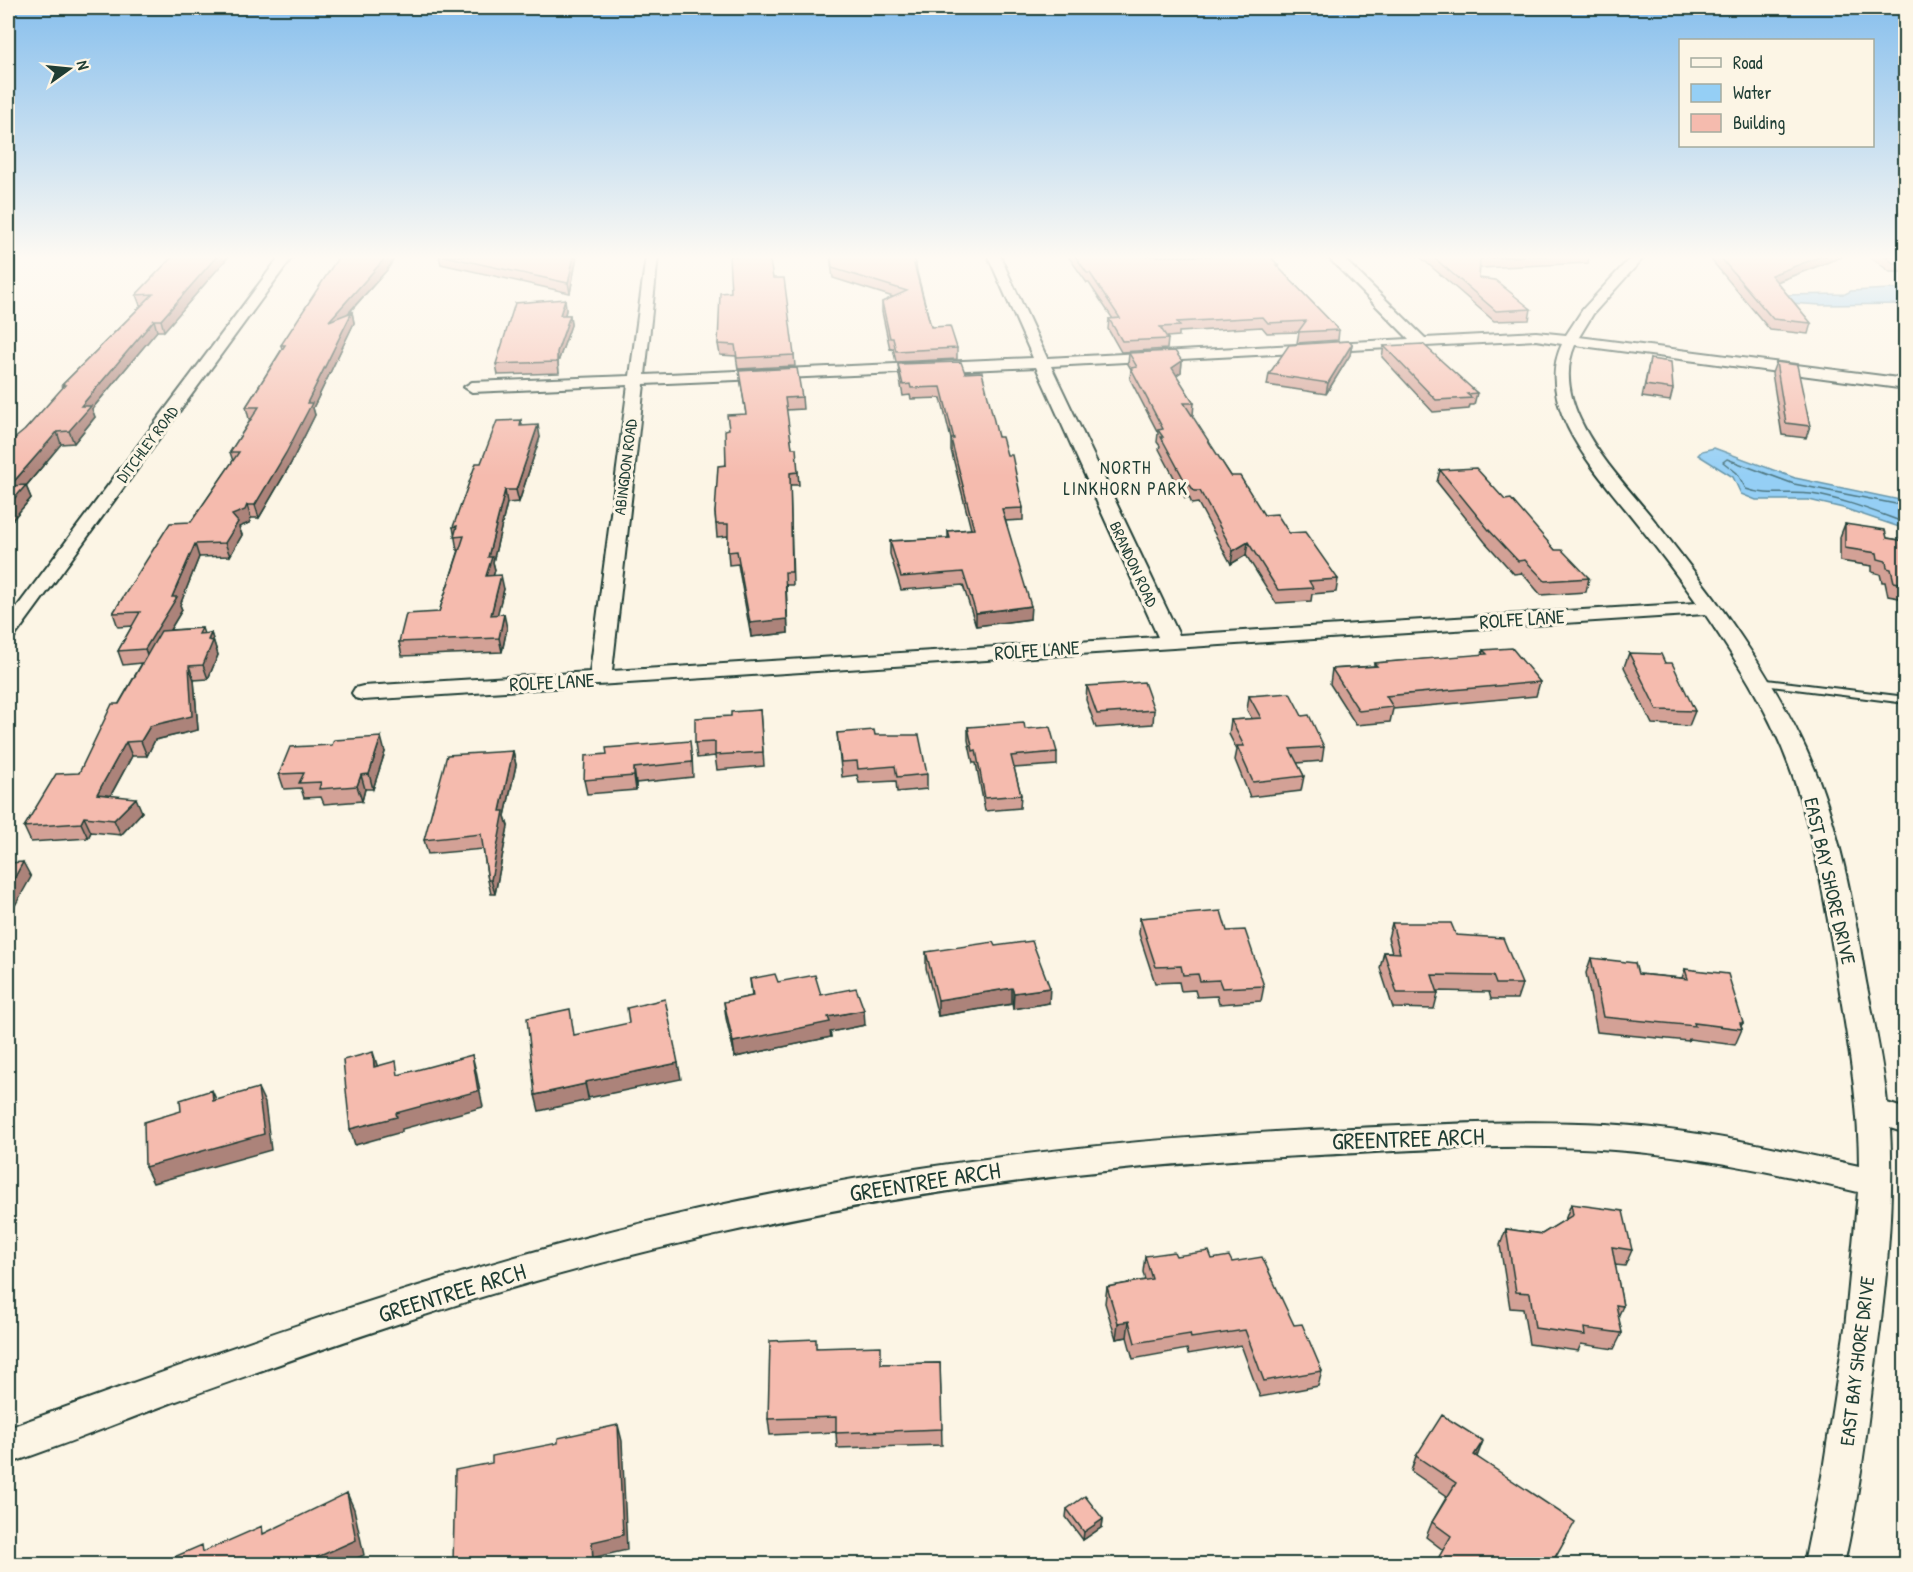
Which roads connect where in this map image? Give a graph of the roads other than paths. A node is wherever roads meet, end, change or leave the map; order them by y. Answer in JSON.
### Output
{"nodes":[{"id":1,"x":232,"y":329,"type":"edge"},
{"id":2,"x":643,"y":329,"type":"edge"},
{"id":3,"x":1027,"y":329,"type":"edge"},
{"id":4,"x":1408,"y":329,"type":"edge"},
{"id":5,"x":1577,"y":329,"type":"edge"},
{"id":6,"x":1570,"y":339,"type":"junction"},
{"id":7,"x":1422,"y":343,"type":"junction"},
{"id":8,"x":1041,"y":362,"type":"junction"},
{"id":9,"x":636,"y":380,"type":"junction"},
{"id":10,"x":1905,"y":384,"type":"edge"},
{"id":11,"x":472,"y":387,"type":"dead end"},
{"id":12,"x":1710,"y":608,"type":"junction"},
{"id":13,"x":8,"y":632,"type":"edge"},
{"id":14,"x":1171,"y":641,"type":"junction"},
{"id":15,"x":600,"y":679,"type":"junction"},
{"id":16,"x":1759,"y":682,"type":"junction"},
{"id":17,"x":363,"y":693,"type":"dead end"},
{"id":18,"x":1905,"y":700,"type":"edge"},
{"id":19,"x":1872,"y":1110,"type":"junction"},
{"id":20,"x":1905,"y":1121,"type":"edge"},
{"id":21,"x":1874,"y":1183,"type":"junction"},
{"id":22,"x":8,"y":1446,"type":"edge"},
{"id":23,"x":1824,"y":1564,"type":"edge"}],
"edges":[{"from":1,"to":13,"type":"street","name":"DITCHLEY ROAD"},
{"from":2,"to":9,"type":"street","name":"ABINGDON ROAD"},
{"from":3,"to":8,"type":"street","name":"BRANDON ROAD"},
{"from":4,"to":7,"type":"street"},
{"from":5,"to":6,"type":"street","name":"EAST BAY SHORE DRIVE"},
{"from":6,"to":7,"type":"street"},
{"from":6,"to":10,"type":"street"},
{"from":6,"to":12,"type":"street","name":"EAST BAY SHORE DRIVE"},
{"from":7,"to":8,"type":"street"},
{"from":8,"to":9,"type":"street"},
{"from":8,"to":14,"type":"street","name":"BRANDON ROAD"},
{"from":9,"to":11,"type":"street"},
{"from":9,"to":15,"type":"street","name":"ABINGDON ROAD"},
{"from":12,"to":14,"type":"street","name":"ROLFE LANE"},
{"from":12,"to":16,"type":"street","name":"EAST BAY SHORE DRIVE"},
{"from":14,"to":15,"type":"street","name":"ROLFE LANE"},
{"from":15,"to":17,"type":"street","name":"ROLFE LANE"},
{"from":16,"to":18,"type":"lane"},
{"from":16,"to":19,"type":"street","name":"EAST BAY SHORE DRIVE"},
{"from":19,"to":20,"type":"street"},
{"from":19,"to":21,"type":"street","name":"EAST BAY SHORE DRIVE"},
{"from":21,"to":22,"type":"street","name":"GREENTREE ARCH"},
{"from":21,"to":23,"type":"street","name":"EAST BAY SHORE DRIVE"}]}
